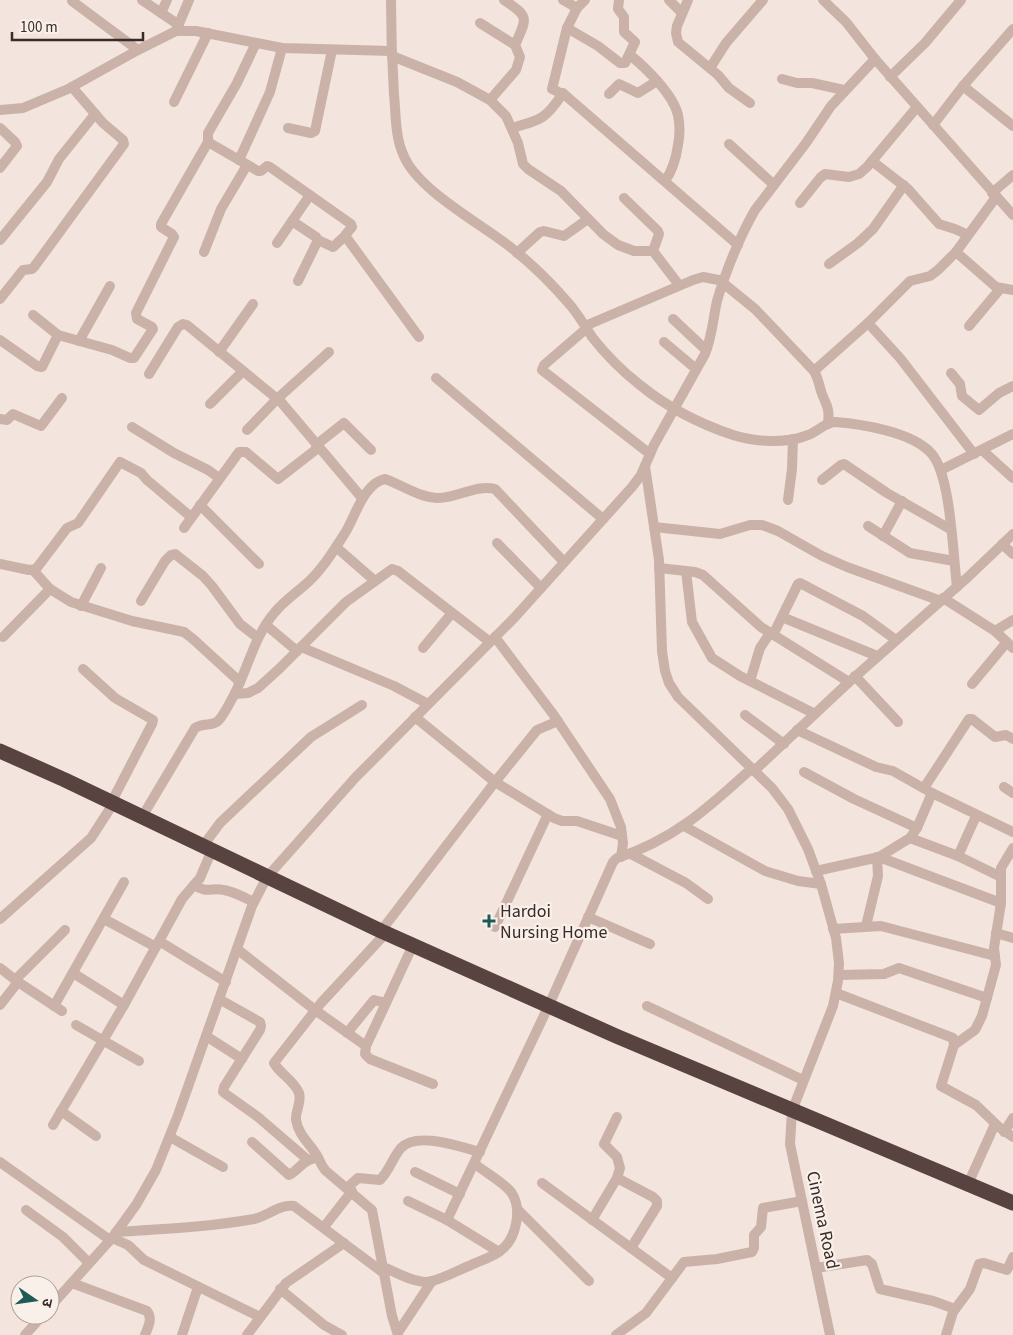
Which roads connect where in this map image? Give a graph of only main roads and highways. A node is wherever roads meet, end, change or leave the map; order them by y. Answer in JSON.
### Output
{"nodes":[{"id":1,"x":0,"y":750,"type":"edge"},
{"id":2,"x":1013,"y":1203,"type":"edge"}],
"edges":[{"from":1,"to":2,"type":"highway"}]}
